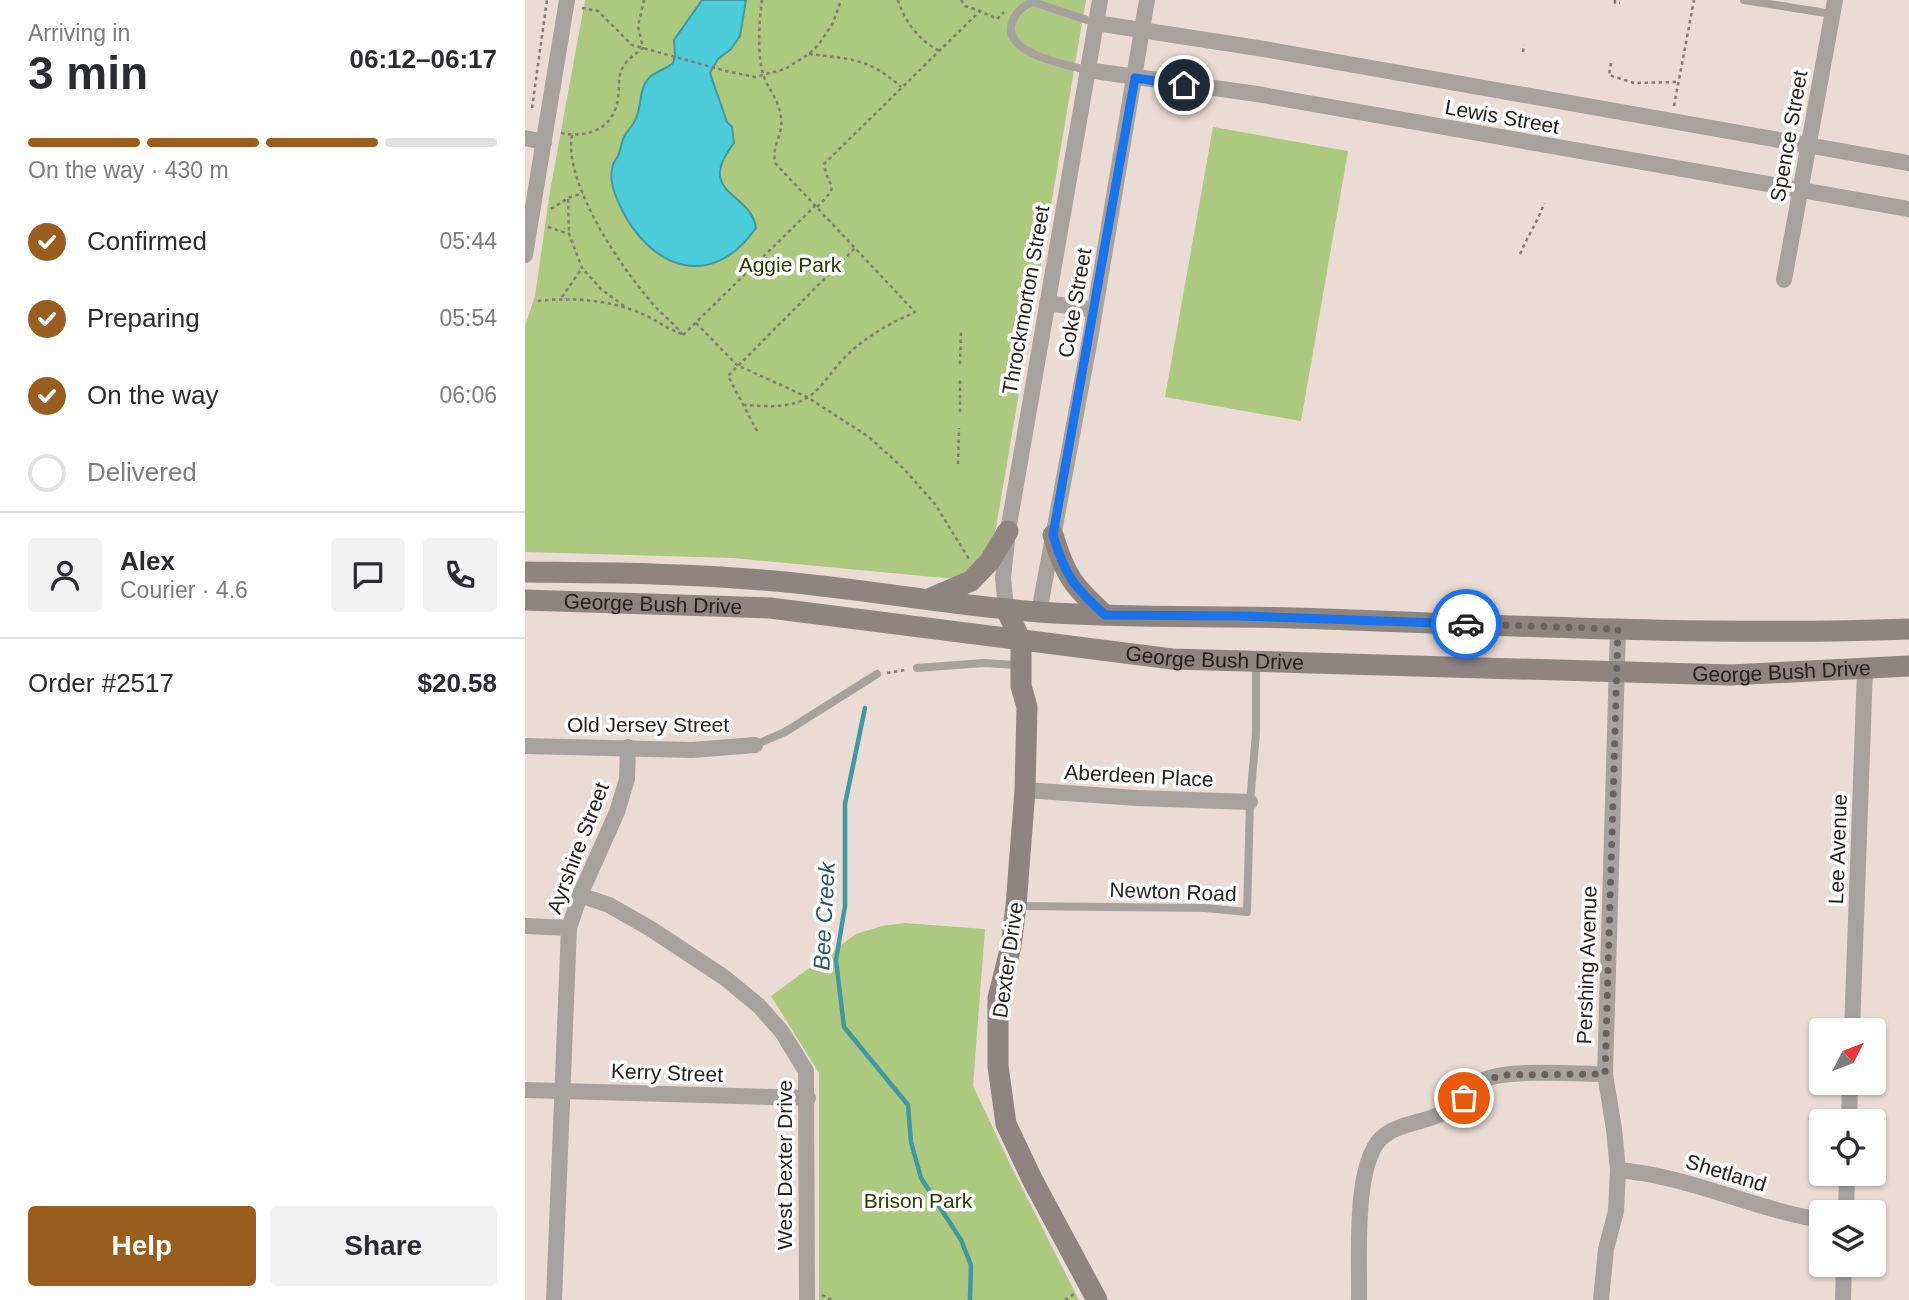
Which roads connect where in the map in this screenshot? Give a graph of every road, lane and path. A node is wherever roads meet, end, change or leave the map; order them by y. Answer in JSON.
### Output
{"nodes":[{"id":1,"x":547,"y":0,"type":"edge"},
{"id":2,"x":644,"y":0,"type":"edge"},
{"id":3,"x":762,"y":0,"type":"edge"},
{"id":4,"x":841,"y":0,"type":"edge"},
{"id":5,"x":898,"y":0,"type":"edge"},
{"id":6,"x":961,"y":0,"type":"edge"},
{"id":7,"x":1100,"y":0,"type":"edge"},
{"id":8,"x":1147,"y":0,"type":"edge"},
{"id":9,"x":1615,"y":0,"type":"edge"},
{"id":10,"x":1694,"y":0,"type":"edge"},
{"id":11,"x":1744,"y":0,"type":"edge"},
{"id":12,"x":574,"y":4,"type":"edge"},
{"id":13,"x":1620,"y":4,"type":"dead end"},
{"id":14,"x":1833,"y":7,"type":"edge"},
{"id":15,"x":1006,"y":10,"type":"dead end"},
{"id":16,"x":980,"y":11,"type":"junction"},
{"id":17,"x":1096,"y":23,"type":"junction"},
{"id":18,"x":1141,"y":31,"type":"junction"},
{"id":19,"x":1524,"y":45,"type":"dead end"},
{"id":20,"x":643,"y":48,"type":"junction"},
{"id":21,"x":940,"y":51,"type":"junction"},
{"id":22,"x":1523,"y":52,"type":"dead end"},
{"id":23,"x":809,"y":54,"type":"junction"},
{"id":24,"x":1611,"y":63,"type":"dead end"},
{"id":25,"x":1087,"y":70,"type":"junction"},
{"id":26,"x":764,"y":76,"type":"junction"},
{"id":27,"x":1135,"y":78,"type":"junction"},
{"id":28,"x":1678,"y":82,"type":"junction"},
{"id":29,"x":902,"y":88,"type":"junction"},
{"id":30,"x":1673,"y":110,"type":"dead end"},
{"id":31,"x":561,"y":133,"type":"dead end"},
{"id":32,"x":572,"y":135,"type":"junction"},
{"id":33,"x":532,"y":140,"type":"edge"},
{"id":34,"x":1809,"y":146,"type":"junction"},
{"id":35,"x":1909,"y":163,"type":"edge"},
{"id":36,"x":532,"y":172,"type":"edge"},
{"id":37,"x":1801,"y":191,"type":"junction"},
{"id":38,"x":583,"y":193,"type":"junction"},
{"id":39,"x":568,"y":198,"type":"junction"},
{"id":40,"x":1544,"y":202,"type":"dead end"},
{"id":41,"x":816,"y":206,"type":"junction"},
{"id":42,"x":551,"y":209,"type":"dead end"},
{"id":43,"x":1909,"y":209,"type":"edge"},
{"id":44,"x":548,"y":227,"type":"dead end"},
{"id":45,"x":569,"y":234,"type":"junction"},
{"id":46,"x":856,"y":247,"type":"junction"},
{"id":47,"x":1520,"y":254,"type":"dead end"},
{"id":48,"x":525,"y":255,"type":"edge"},
{"id":49,"x":582,"y":268,"type":"junction"},
{"id":50,"x":1784,"y":280,"type":"dead end"},
{"id":51,"x":561,"y":299,"type":"junction"},
{"id":52,"x":538,"y":301,"type":"dead end"},
{"id":53,"x":1047,"y":303,"type":"junction"},
{"id":54,"x":626,"y":308,"type":"junction"},
{"id":55,"x":1095,"y":310,"type":"junction"},
{"id":56,"x":696,"y":323,"type":"junction"},
{"id":57,"x":961,"y":332,"type":"dead end"},
{"id":58,"x":683,"y":335,"type":"junction"},
{"id":59,"x":960,"y":364,"type":"dead end"},
{"id":60,"x":737,"y":365,"type":"junction"},
{"id":61,"x":960,"y":379,"type":"dead end"},
{"id":62,"x":807,"y":397,"type":"junction"},
{"id":63,"x":743,"y":405,"type":"junction"},
{"id":64,"x":960,"y":412,"type":"dead end"},
{"id":65,"x":959,"y":428,"type":"dead end"},
{"id":66,"x":757,"y":431,"type":"dead end"},
{"id":67,"x":958,"y":464,"type":"dead end"},
{"id":68,"x":1008,"y":531,"type":"junction"},
{"id":69,"x":1053,"y":535,"type":"junction"},
{"id":70,"x":960,"y":543,"type":"dead end"},
{"id":71,"x":525,"y":572,"type":"edge"},
{"id":72,"x":928,"y":599,"type":"junction"},
{"id":73,"x":525,"y":600,"type":"edge"},
{"id":74,"x":1006,"y":609,"type":"junction"},
{"id":75,"x":1039,"y":612,"type":"junction"},
{"id":76,"x":1105,"y":615,"type":"junction"},
{"id":77,"x":1618,"y":629,"type":"junction"},
{"id":78,"x":1909,"y":629,"type":"edge"},
{"id":79,"x":1021,"y":641,"type":"junction"},
{"id":80,"x":1256,"y":662,"type":"junction"},
{"id":81,"x":1021,"y":666,"type":"junction"},
{"id":82,"x":1909,"y":666,"type":"edge"},
{"id":83,"x":917,"y":668,"type":"joint"},
{"id":84,"x":1865,"y":669,"type":"junction"},
{"id":85,"x":1616,"y":673,"type":"junction"},
{"id":86,"x":877,"y":674,"type":"joint"},
{"id":87,"x":755,"y":745,"type":"joint"},
{"id":88,"x":525,"y":746,"type":"edge"},
{"id":89,"x":628,"y":747,"type":"junction"},
{"id":90,"x":1025,"y":790,"type":"junction"},
{"id":91,"x":1250,"y":803,"type":"junction"},
{"id":92,"x":580,"y":895,"type":"junction"},
{"id":93,"x":1016,"y":906,"type":"junction"},
{"id":94,"x":525,"y":926,"type":"edge"},
{"id":95,"x":569,"y":928,"type":"junction"},
{"id":96,"x":1852,"y":1018,"type":"edge"},
{"id":97,"x":1605,"y":1074,"type":"junction"},
{"id":98,"x":525,"y":1090,"type":"edge"},
{"id":99,"x":563,"y":1091,"type":"junction"},
{"id":100,"x":808,"y":1098,"type":"junction"},
{"id":101,"x":1618,"y":1170,"type":"junction"},
{"id":102,"x":1809,"y":1217,"type":"edge"},
{"id":103,"x":1844,"y":1277,"type":"edge"},
{"id":104,"x":1076,"y":1292,"type":"dead end"},
{"id":105,"x":554,"y":1300,"type":"edge"},
{"id":106,"x":807,"y":1300,"type":"edge"},
{"id":107,"x":1065,"y":1300,"type":"edge"},
{"id":108,"x":1097,"y":1300,"type":"edge"},
{"id":109,"x":1359,"y":1300,"type":"edge"},
{"id":110,"x":1601,"y":1300,"type":"edge"},
{"id":111,"x":1843,"y":1300,"type":"edge"}],
"edges":[{"from":1,"to":33,"type":"path"},
{"from":2,"to":20,"type":"path"},
{"from":3,"to":26,"type":"path"},
{"from":4,"to":23,"type":"path"},
{"from":5,"to":21,"type":"path"},
{"from":6,"to":16,"type":"path"},
{"from":7,"to":17,"type":"street","name":"Throckmorton Street"},
{"from":8,"to":18,"type":"street","name":"Coke Street"},
{"from":9,"to":13,"type":"path"},
{"from":10,"to":28,"type":"path"},
{"from":11,"to":14,"type":"lane"},
{"from":12,"to":20,"type":"path"},
{"from":12,"to":33,"type":"street"},
{"from":14,"to":34,"type":"street","name":"Spence Street"},
{"from":15,"to":16,"type":"path"},
{"from":16,"to":21,"type":"path"},
{"from":17,"to":18,"type":"street","name":"Lewis Street"},
{"from":17,"to":25,"type":"street","name":"Throckmorton Street"},
{"from":17,"to":25,"type":"lane"},
{"from":18,"to":27,"type":"street","name":"Coke Street"},
{"from":18,"to":34,"type":"street","name":"Lewis Street"},
{"from":19,"to":22,"type":"path"},
{"from":20,"to":26,"type":"path"},
{"from":20,"to":32,"type":"path"},
{"from":21,"to":29,"type":"path"},
{"from":23,"to":26,"type":"path"},
{"from":23,"to":29,"type":"path"},
{"from":24,"to":28,"type":"path"},
{"from":25,"to":27,"type":"street","name":"Lewis Street"},
{"from":25,"to":53,"type":"street","name":"Throckmorton Street"},
{"from":26,"to":41,"type":"path"},
{"from":27,"to":37,"type":"street","name":"Lewis Street"},
{"from":27,"to":55,"type":"street","name":"Coke Street"},
{"from":28,"to":30,"type":"path"},
{"from":29,"to":41,"type":"path"},
{"from":31,"to":32,"type":"path"},
{"from":32,"to":38,"type":"path"},
{"from":33,"to":36,"type":"street"},
{"from":34,"to":35,"type":"street","name":"Lewis Street"},
{"from":34,"to":37,"type":"street","name":"Spence Street"},
{"from":36,"to":48,"type":"street"},
{"from":37,"to":43,"type":"street","name":"Lewis Street"},
{"from":37,"to":50,"type":"street","name":"Spence Street"},
{"from":38,"to":39,"type":"path"},
{"from":38,"to":58,"type":"path"},
{"from":39,"to":42,"type":"path"},
{"from":39,"to":45,"type":"path"},
{"from":40,"to":47,"type":"path"},
{"from":41,"to":46,"type":"path"},
{"from":41,"to":56,"type":"path"},
{"from":44,"to":45,"type":"path"},
{"from":45,"to":49,"type":"path"},
{"from":46,"to":60,"type":"path"},
{"from":46,"to":62,"type":"path"},
{"from":49,"to":51,"type":"path"},
{"from":49,"to":54,"type":"path"},
{"from":51,"to":52,"type":"path"},
{"from":51,"to":54,"type":"path"},
{"from":53,"to":55,"type":"street"},
{"from":53,"to":68,"type":"street","name":"Throckmorton Street"},
{"from":54,"to":58,"type":"path"},
{"from":55,"to":69,"type":"street","name":"Coke Street"},
{"from":56,"to":58,"type":"path"},
{"from":56,"to":60,"type":"path"},
{"from":57,"to":59,"type":"path"},
{"from":60,"to":62,"type":"path"},
{"from":60,"to":63,"type":"path"},
{"from":61,"to":64,"type":"path"},
{"from":62,"to":63,"type":"path"},
{"from":62,"to":70,"type":"path"},
{"from":63,"to":66,"type":"path"},
{"from":65,"to":67,"type":"path"},
{"from":68,"to":72,"type":"main road"},
{"from":68,"to":74,"type":"street","name":"Throckmorton Street"},
{"from":69,"to":75,"type":"street","name":"Coke Street"},
{"from":69,"to":76,"type":"main road"},
{"from":71,"to":72,"type":"main road","name":"George Bush Drive"},
{"from":72,"to":74,"type":"main road","name":"George Bush Drive"},
{"from":73,"to":79,"type":"main road","name":"George Bush Drive"},
{"from":74,"to":75,"type":"main road","name":"George Bush Drive"},
{"from":74,"to":79,"type":"main road"},
{"from":75,"to":76,"type":"main road","name":"George Bush Drive"},
{"from":75,"to":79,"type":"main road"},
{"from":76,"to":77,"type":"main road","name":"George Bush Drive"},
{"from":77,"to":78,"type":"main road","name":"George Bush Drive"},
{"from":77,"to":85,"type":"street","name":"Pershing Avenue"},
{"from":79,"to":80,"type":"main road","name":"George Bush Drive"},
{"from":79,"to":81,"type":"main road","name":"Dexter Drive"},
{"from":80,"to":85,"type":"main road","name":"George Bush Drive"},
{"from":80,"to":91,"type":"lane","name":"Newton Road"},
{"from":81,"to":83,"type":"lane"},
{"from":81,"to":90,"type":"main road","name":"Dexter Drive"},
{"from":82,"to":84,"type":"main road","name":"George Bush Drive"},
{"from":83,"to":86,"type":"path"},
{"from":84,"to":85,"type":"main road","name":"George Bush Drive"},
{"from":84,"to":96,"type":"street","name":"Lee Avenue"},
{"from":85,"to":97,"type":"street","name":"Pershing Avenue"},
{"from":86,"to":87,"type":"lane","name":"Old Jersey Street"},
{"from":87,"to":89,"type":"street","name":"Old Jersey Street"},
{"from":88,"to":89,"type":"street","name":"Old Jersey Street"},
{"from":89,"to":92,"type":"street","name":"Ayrshire Street"},
{"from":90,"to":91,"type":"street","name":"Aberdeen Place"},
{"from":90,"to":93,"type":"main road","name":"Dexter Drive"},
{"from":91,"to":93,"type":"lane","name":"Newton Road"},
{"from":92,"to":95,"type":"street","name":"Ayrshire Street"},
{"from":92,"to":100,"type":"street","name":"West Dexter Drive"},
{"from":93,"to":108,"type":"main road","name":"Dexter Drive"},
{"from":94,"to":95,"type":"street"},
{"from":95,"to":99,"type":"street","name":"Ayrshire Street"},
{"from":97,"to":101,"type":"street","name":"Pershing Avenue"},
{"from":97,"to":109,"type":"street"},
{"from":98,"to":99,"type":"street","name":"Kerry Street"},
{"from":99,"to":100,"type":"street","name":"Kerry Street"},
{"from":99,"to":105,"type":"street","name":"Ayrshire Street"},
{"from":100,"to":106,"type":"street","name":"West Dexter Drive"},
{"from":101,"to":102,"type":"street","name":"Shetland"},
{"from":101,"to":110,"type":"street","name":"Pershing Avenue"},
{"from":103,"to":111,"type":"street"},
{"from":104,"to":107,"type":"path"}]}
